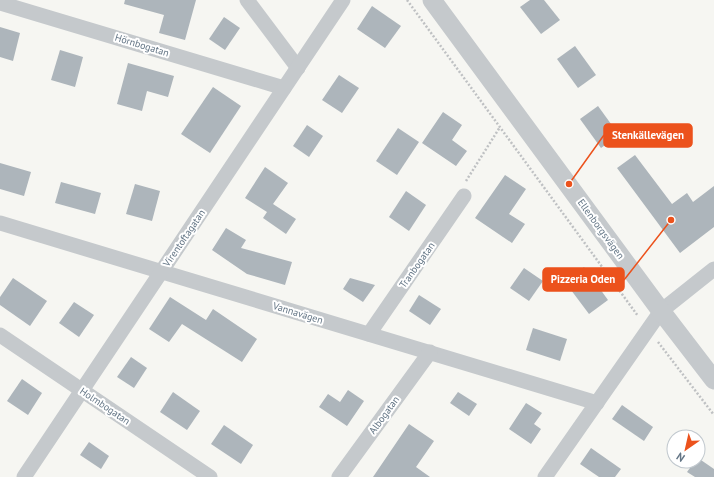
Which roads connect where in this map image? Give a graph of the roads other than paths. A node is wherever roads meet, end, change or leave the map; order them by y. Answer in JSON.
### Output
{"nodes":[{"id":1,"x":247,"y":0,"type":"edge"},
{"id":2,"x":343,"y":0,"type":"edge"},
{"id":3,"x":432,"y":0,"type":"edge"},
{"id":4,"x":0,"y":2,"type":"edge"},
{"id":5,"x":298,"y":68,"type":"junction"},
{"id":6,"x":284,"y":88,"type":"junction"},
{"id":7,"x":464,"y":196,"type":"road end"},
{"id":8,"x":0,"y":222,"type":"edge"},
{"id":9,"x":714,"y":269,"type":"edge"},
{"id":10,"x":162,"y":271,"type":"junction"},
{"id":11,"x":661,"y":311,"type":"junction"},
{"id":12,"x":369,"y":334,"type":"junction"},
{"id":13,"x":0,"y":335,"type":"edge"},
{"id":14,"x":430,"y":352,"type":"junction"},
{"id":15,"x":714,"y":380,"type":"edge"},
{"id":16,"x":82,"y":390,"type":"junction"},
{"id":17,"x":597,"y":403,"type":"junction"},
{"id":18,"x":24,"y":477,"type":"edge"},
{"id":19,"x":210,"y":477,"type":"edge"},
{"id":20,"x":339,"y":477,"type":"edge"},
{"id":21,"x":545,"y":477,"type":"edge"}],
"edges":[{"from":1,"to":5,"type":"street"},
{"from":2,"to":5,"type":"street","name":"Virentoftagatan"},
{"from":3,"to":11,"type":"street","name":"Ellenborgsvägen"},
{"from":4,"to":6,"type":"street","name":"Hörnbogatan"},
{"from":5,"to":6,"type":"street","name":"Virentoftagatan"},
{"from":6,"to":10,"type":"street","name":"Virentoftagatan"},
{"from":7,"to":12,"type":"street","name":"Tranbogatan"},
{"from":8,"to":10,"type":"street","name":"Vannavägen"},
{"from":9,"to":11,"type":"street"},
{"from":10,"to":12,"type":"street","name":"Vannavägen"},
{"from":10,"to":16,"type":"street","name":"Virentoftagatan"},
{"from":11,"to":15,"type":"street","name":"Ellenborgsvägen"},
{"from":11,"to":17,"type":"street"},
{"from":12,"to":14,"type":"street","name":"Vannavägen"},
{"from":13,"to":16,"type":"street","name":"Holmbogatan"},
{"from":14,"to":17,"type":"street","name":"Vannavägen"},
{"from":14,"to":20,"type":"street","name":"Albogatan"},
{"from":16,"to":18,"type":"street","name":"Virentoftagatan"},
{"from":16,"to":19,"type":"street","name":"Holmbogatan"},
{"from":17,"to":21,"type":"street"}]}
